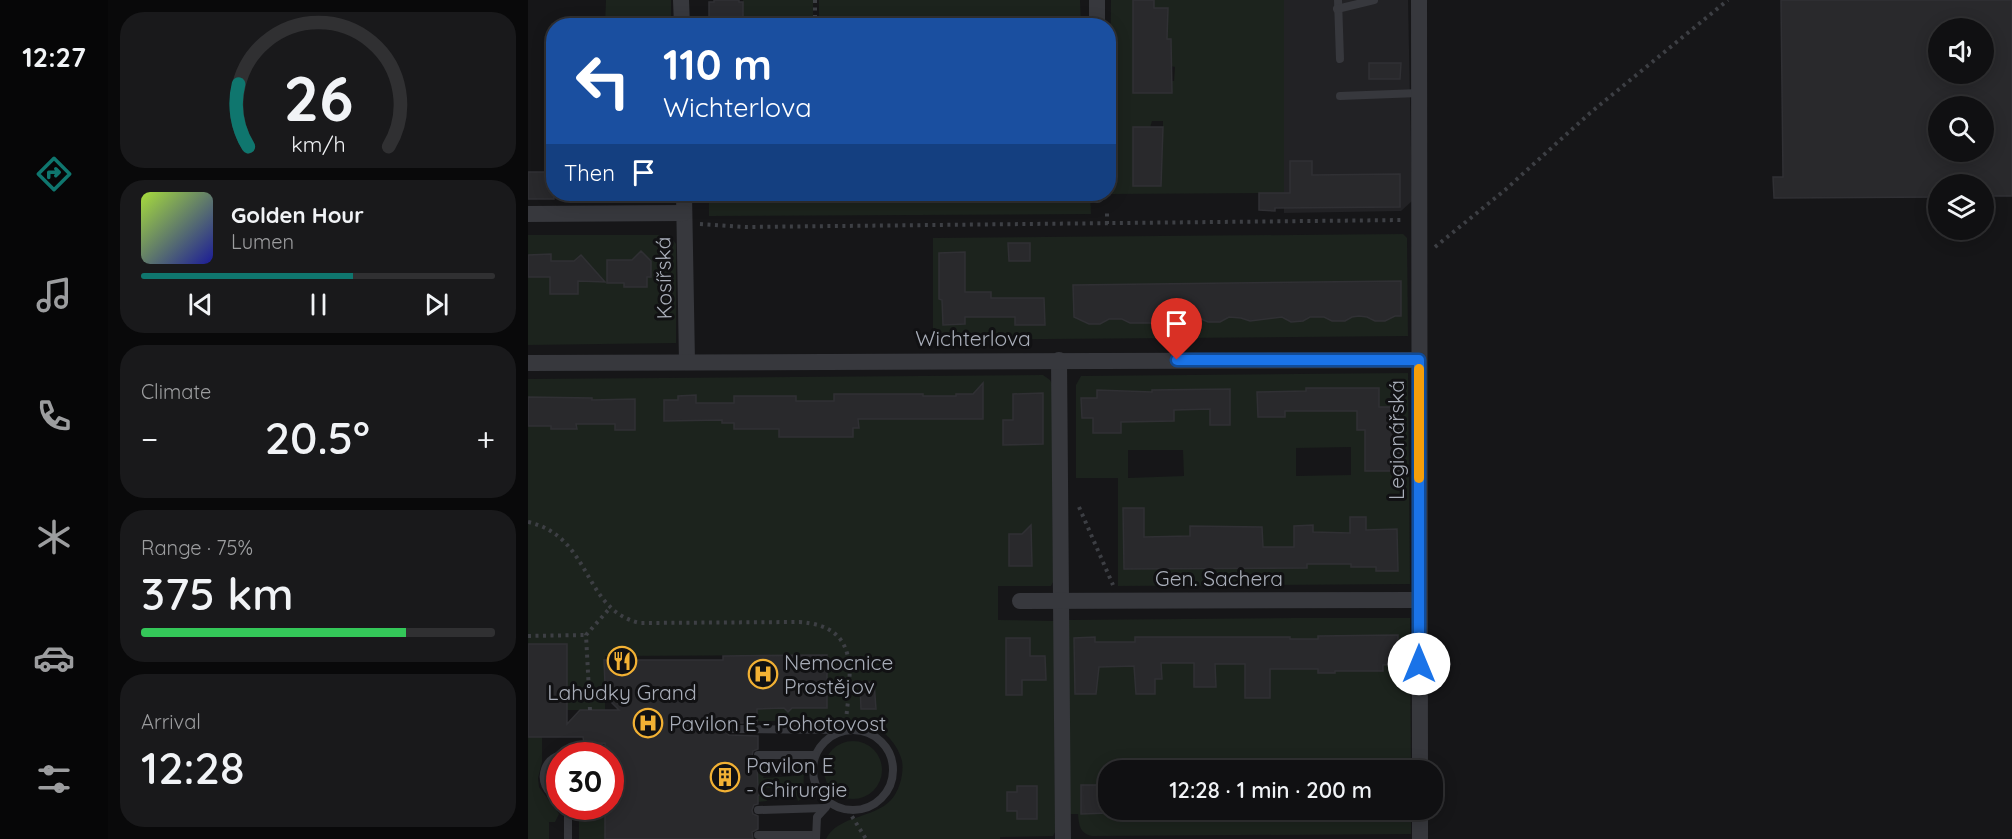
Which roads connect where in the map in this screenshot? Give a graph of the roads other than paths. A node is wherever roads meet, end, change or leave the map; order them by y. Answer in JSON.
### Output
{"nodes":[{"id":1,"x":681,"y":0,"type":"edge"},
{"id":2,"x":1097,"y":0,"type":"edge"},
{"id":3,"x":1374,"y":0,"type":"edge"},
{"id":4,"x":1419,"y":0,"type":"edge"},
{"id":5,"x":1337,"y":5,"type":"edge"},
{"id":6,"x":682,"y":18,"type":"edge"},
{"id":7,"x":1097,"y":18,"type":"edge"},
{"id":8,"x":1340,"y":59,"type":"dead end"},
{"id":9,"x":1419,"y":93,"type":"junction"},
{"id":10,"x":1340,"y":96,"type":"dead end"},
{"id":11,"x":684,"y":201,"type":"edge"},
{"id":12,"x":528,"y":214,"type":"edge"},
{"id":13,"x":685,"y":218,"type":"junction"},
{"id":14,"x":1059,"y":360,"type":"junction"},
{"id":15,"x":1419,"y":360,"type":"junction"},
{"id":16,"x":687,"y":362,"type":"junction"},
{"id":17,"x":528,"y":363,"type":"edge"},
{"id":18,"x":1419,"y":600,"type":"junction"},
{"id":19,"x":1020,"y":601,"type":"dead end"},
{"id":20,"x":1062,"y":601,"type":"junction"},
{"id":21,"x":732,"y":729,"type":"dead end"},
{"id":22,"x":845,"y":730,"type":"junction"},
{"id":23,"x":758,"y":754,"type":"dead end"},
{"id":24,"x":815,"y":755,"type":"junction"},
{"id":25,"x":1420,"y":760,"type":"edge"},
{"id":26,"x":546,"y":768,"type":"edge"},
{"id":27,"x":546,"y":788,"type":"edge"},
{"id":28,"x":827,"y":806,"type":"junction"},
{"id":29,"x":758,"y":810,"type":"dead end"},
{"id":30,"x":568,"y":820,"type":"edge"},
{"id":31,"x":1420,"y":820,"type":"edge"},
{"id":32,"x":758,"y":836,"type":"dead end"},
{"id":33,"x":816,"y":837,"type":"edge"},
{"id":34,"x":568,"y":839,"type":"edge"},
{"id":35,"x":1063,"y":839,"type":"edge"},
{"id":36,"x":1420,"y":839,"type":"edge"}],
"edges":[{"from":1,"to":6,"type":"street"},
{"from":2,"to":7,"type":"street"},
{"from":3,"to":5,"type":"lane"},
{"from":4,"to":9,"type":"street","name":"Legionářská"},
{"from":5,"to":8,"type":"lane"},
{"from":9,"to":10,"type":"lane"},
{"from":9,"to":15,"type":"street","name":"Legionářská"},
{"from":11,"to":13,"type":"street","name":"Kosířská"},
{"from":12,"to":13,"type":"street"},
{"from":13,"to":16,"type":"street","name":"Kosířská"},
{"from":14,"to":15,"type":"street","name":"Wichterlova"},
{"from":14,"to":16,"type":"street","name":"Wichterlova"},
{"from":14,"to":20,"type":"street"},
{"from":15,"to":18,"type":"street","name":"Legionářská"},
{"from":16,"to":17,"type":"street","name":"Wichterlova"},
{"from":18,"to":20,"type":"street","name":"Gen. Sachera"},
{"from":18,"to":25,"type":"street","name":"Legionářská"},
{"from":19,"to":20,"type":"street","name":"Gen. Sachera"},
{"from":20,"to":35,"type":"street"},
{"from":21,"to":22,"type":"lane"},
{"from":22,"to":24,"type":"lane"},
{"from":22,"to":28,"type":"lane"},
{"from":23,"to":24,"type":"lane"},
{"from":24,"to":28,"type":"lane"},
{"from":26,"to":27,"type":"lane"},
{"from":28,"to":29,"type":"lane"},
{"from":28,"to":33,"type":"lane"},
{"from":30,"to":34,"type":"lane"},
{"from":31,"to":36,"type":"street"},
{"from":32,"to":33,"type":"lane"}]}
